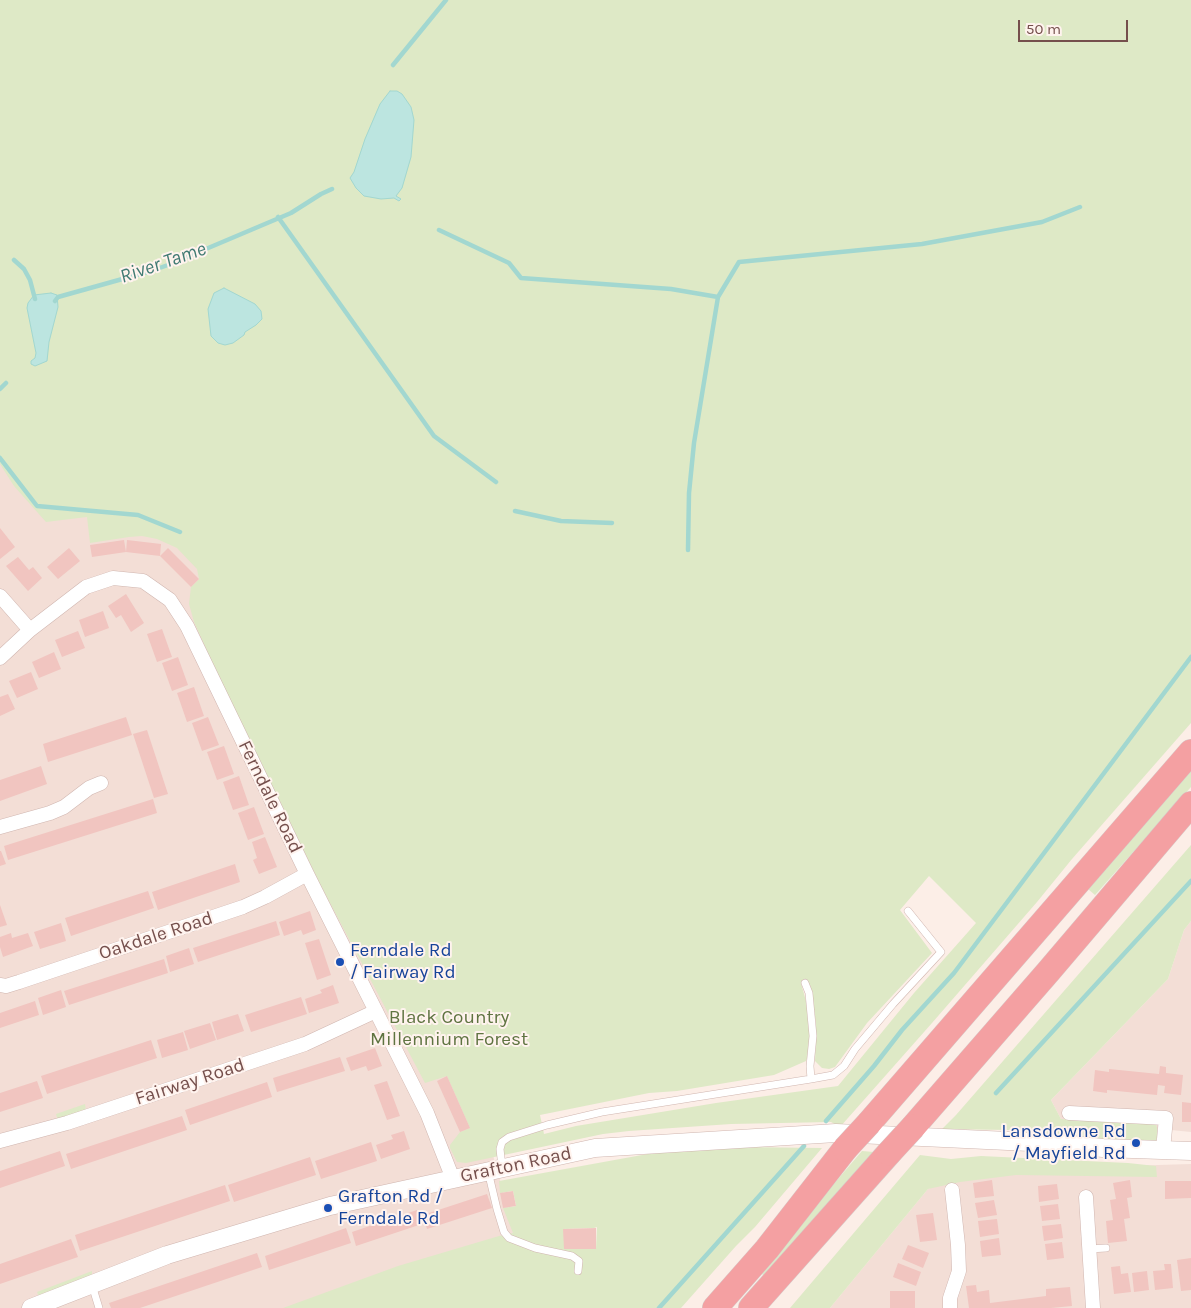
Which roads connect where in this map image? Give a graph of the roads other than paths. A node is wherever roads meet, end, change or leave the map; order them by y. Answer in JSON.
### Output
{"nodes":[{"id":1,"x":0,"y":596,"type":"edge"},
{"id":2,"x":30,"y":630,"type":"junction"},
{"id":3,"x":0,"y":658,"type":"edge"},
{"id":4,"x":1191,"y":752,"type":"edge"},
{"id":5,"x":102,"y":783,"type":"dead end"},
{"id":6,"x":1191,"y":804,"type":"edge"},
{"id":7,"x":0,"y":827,"type":"edge"},
{"id":8,"x":307,"y":874,"type":"junction"},
{"id":9,"x":908,"y":911,"type":"dead end"},
{"id":10,"x":805,"y":984,"type":"dead end"},
{"id":11,"x":0,"y":985,"type":"edge"},
{"id":12,"x":376,"y":1011,"type":"junction"},
{"id":13,"x":811,"y":1079,"type":"junction"},
{"id":14,"x":1069,"y":1113,"type":"dead end"},
{"id":15,"x":922,"y":1132,"type":"junction"},
{"id":16,"x":0,"y":1141,"type":"edge"},
{"id":17,"x":1163,"y":1150,"type":"junction"},
{"id":18,"x":1191,"y":1151,"type":"edge"},
{"id":19,"x":495,"y":1169,"type":"junction"},
{"id":20,"x":453,"y":1179,"type":"junction"},
{"id":21,"x":952,"y":1190,"type":"dead end"},
{"id":22,"x":1086,"y":1197,"type":"dead end"},
{"id":23,"x":1106,"y":1248,"type":"dead end"},
{"id":24,"x":1089,"y":1249,"type":"junction"},
{"id":25,"x":578,"y":1271,"type":"dead end"},
{"id":26,"x":92,"y":1284,"type":"junction"},
{"id":27,"x":31,"y":1308,"type":"edge"},
{"id":28,"x":100,"y":1308,"type":"edge"},
{"id":29,"x":715,"y":1308,"type":"edge"},
{"id":30,"x":751,"y":1308,"type":"edge"},
{"id":31,"x":950,"y":1308,"type":"edge"},
{"id":32,"x":1093,"y":1308,"type":"edge"}],
"edges":[{"from":1,"to":2,"type":"street"},
{"from":2,"to":3,"type":"street","name":"Ferndale Road"},
{"from":2,"to":8,"type":"street","name":"Ferndale Road"},
{"from":4,"to":29,"type":"highway","bridge":true},
{"from":5,"to":7,"type":"street"},
{"from":6,"to":15,"type":"highway"},
{"from":8,"to":11,"type":"street","name":"Oakdale Road"},
{"from":8,"to":12,"type":"street","name":"Ferndale Road"},
{"from":9,"to":13,"type":"lane"},
{"from":10,"to":13,"type":"lane"},
{"from":12,"to":16,"type":"street","name":"Fairway Road"},
{"from":12,"to":20,"type":"street","name":"Ferndale Road"},
{"from":13,"to":19,"type":"lane"},
{"from":14,"to":17,"type":"street"},
{"from":15,"to":17,"type":"street","name":"Grafton Road"},
{"from":15,"to":19,"type":"street","name":"Grafton Road"},
{"from":15,"to":30,"type":"highway","bridge":true},
{"from":17,"to":18,"type":"street","name":"Grafton Road"},
{"from":19,"to":20,"type":"street","name":"Grafton Road"},
{"from":19,"to":25,"type":"lane"},
{"from":20,"to":26,"type":"street","name":"Grafton Road"},
{"from":21,"to":31,"type":"street"},
{"from":22,"to":24,"type":"street"},
{"from":23,"to":24,"type":"lane"},
{"from":24,"to":32,"type":"street"},
{"from":26,"to":27,"type":"street","name":"Grafton Road"},
{"from":26,"to":28,"type":"lane"}]}
